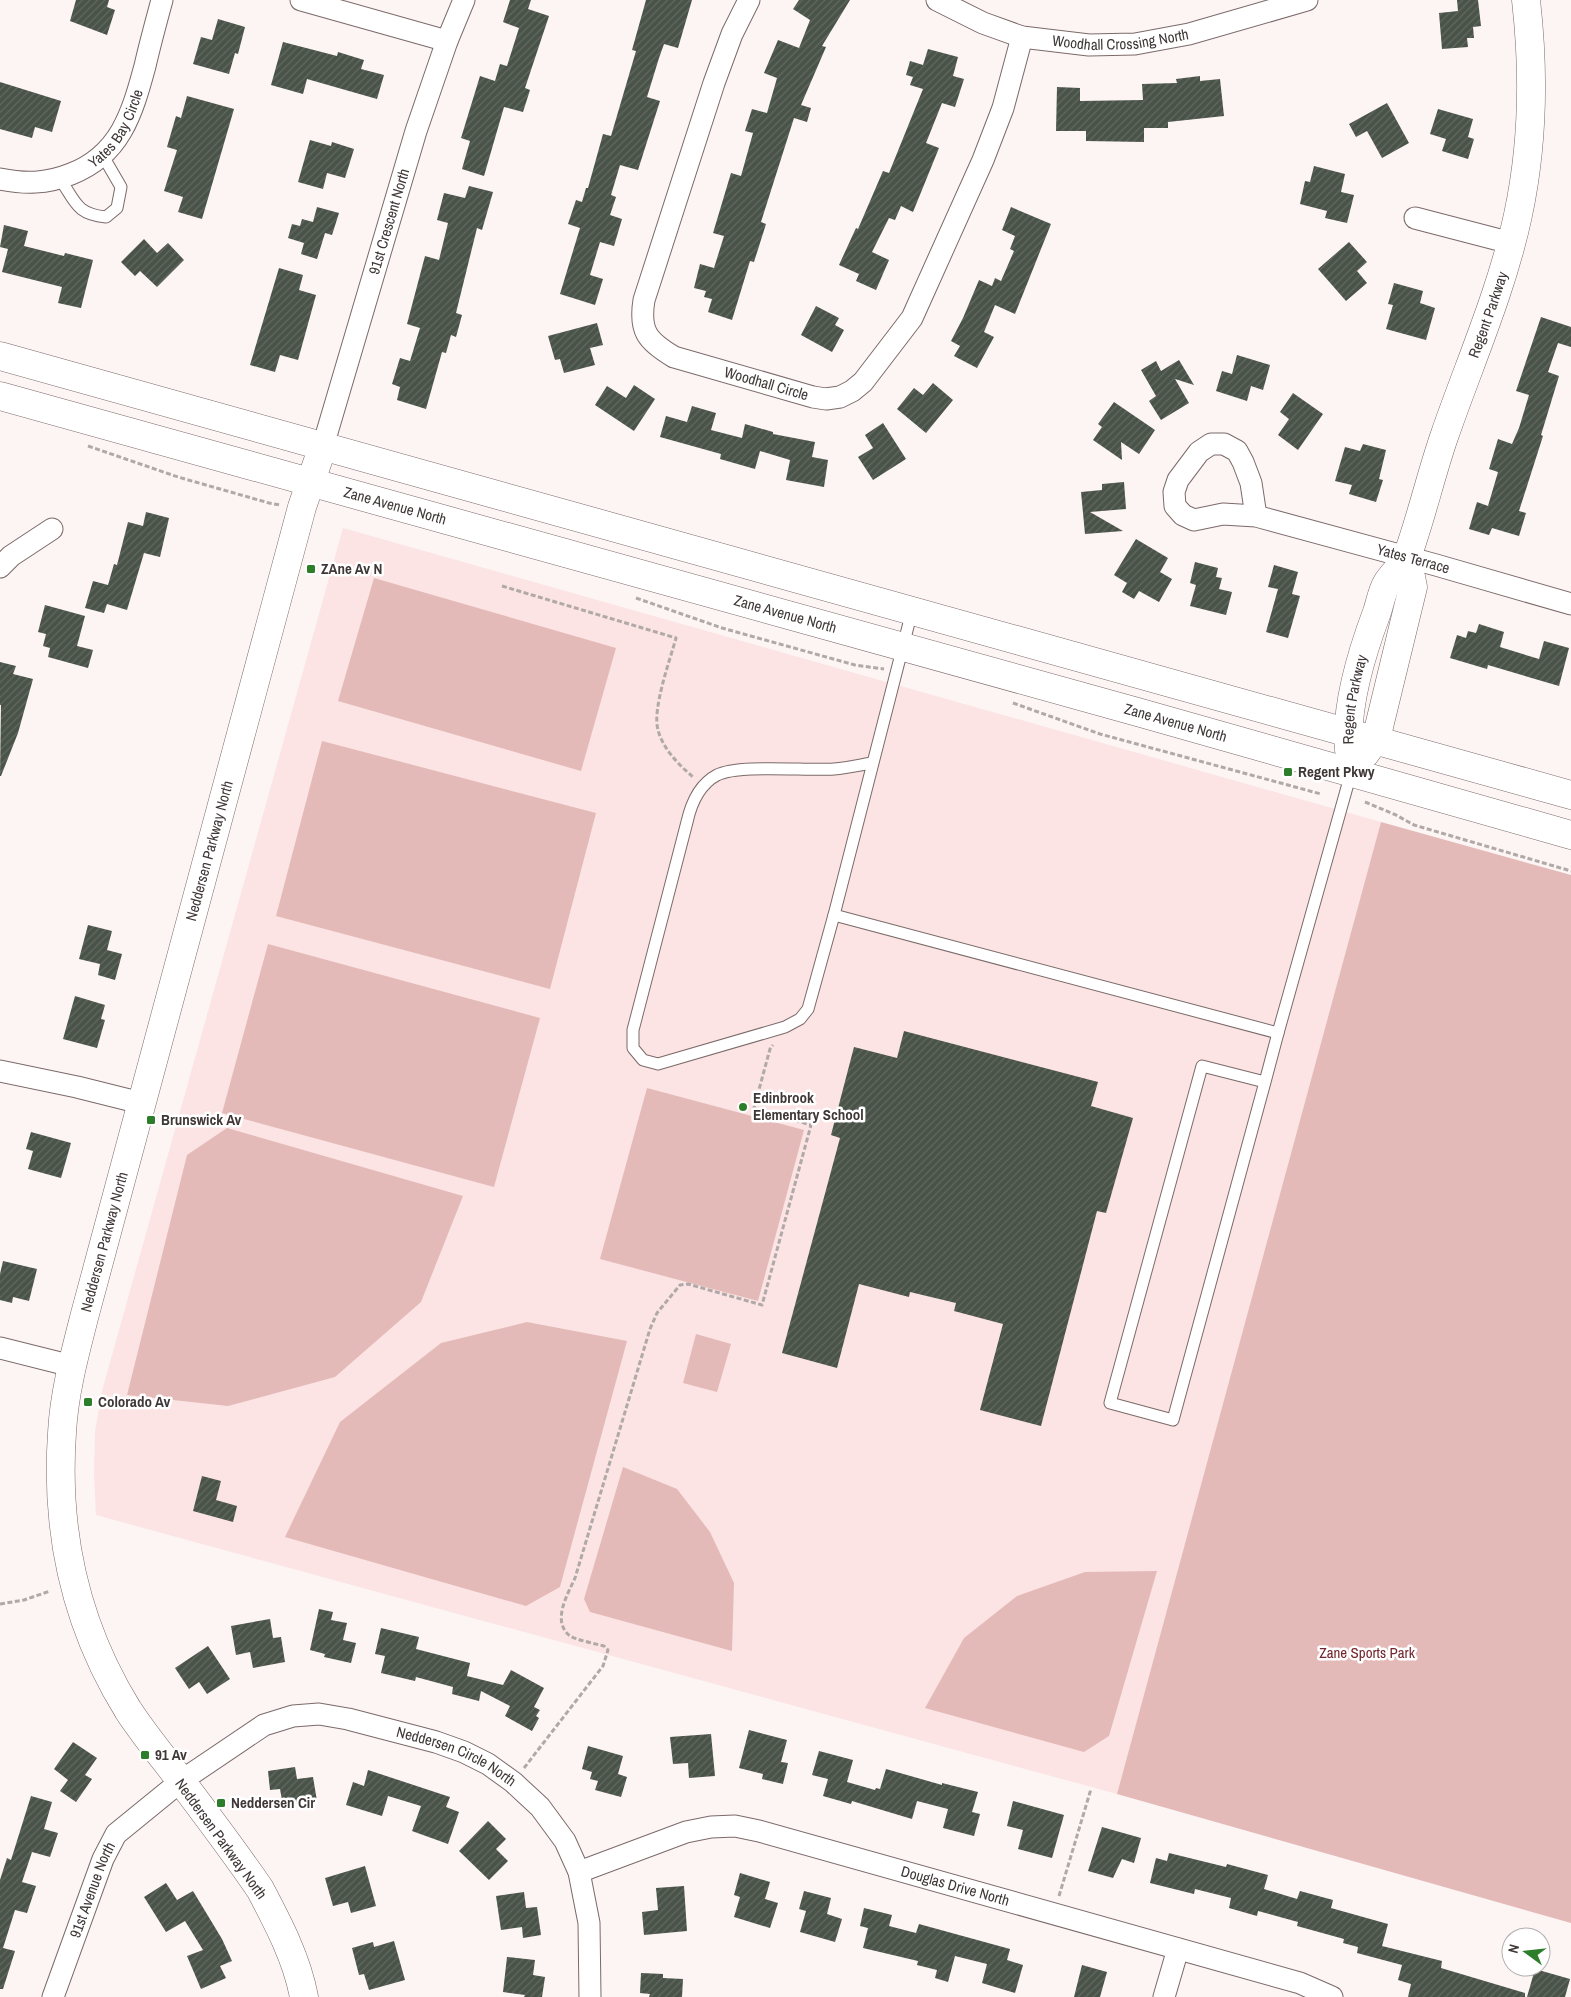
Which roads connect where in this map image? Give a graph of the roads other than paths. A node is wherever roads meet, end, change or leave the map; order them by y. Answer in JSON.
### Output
{"nodes":[{"id":1,"x":162,"y":0,"type":"edge"},
{"id":2,"x":301,"y":0,"type":"edge"},
{"id":3,"x":464,"y":0,"type":"edge"},
{"id":4,"x":748,"y":0,"type":"edge"},
{"id":5,"x":937,"y":0,"type":"edge"},
{"id":6,"x":1307,"y":0,"type":"edge"},
{"id":7,"x":1526,"y":0,"type":"edge"},
{"id":8,"x":1022,"y":37,"type":"junction"},
{"id":9,"x":447,"y":42,"type":"junction"},
{"id":10,"x":103,"y":156,"type":"junction"},
{"id":11,"x":0,"y":179,"type":"edge"},
{"id":12,"x":60,"y":179,"type":"junction"},
{"id":13,"x":1415,"y":218,"type":"dead end"},
{"id":14,"x":1511,"y":243,"type":"junction"},
{"id":15,"x":0,"y":356,"type":"edge"},
{"id":16,"x":0,"y":396,"type":"edge"},
{"id":17,"x":323,"y":446,"type":"junction"},
{"id":18,"x":310,"y":481,"type":"junction"},
{"id":19,"x":1256,"y":516,"type":"dead end"},
{"id":20,"x":52,"y":529,"type":"dead end"},
{"id":21,"x":1407,"y":557,"type":"junction"},
{"id":22,"x":0,"y":567,"type":"edge"},
{"id":23,"x":1571,"y":604,"type":"edge"},
{"id":24,"x":912,"y":611,"type":"junction"},
{"id":25,"x":903,"y":648,"type":"junction"},
{"id":26,"x":1347,"y":732,"type":"junction"},
{"id":27,"x":1376,"y":739,"type":"junction"},
{"id":28,"x":872,"y":763,"type":"junction"},
{"id":29,"x":1351,"y":773,"type":"junction"},
{"id":30,"x":1571,"y":795,"type":"edge"},
{"id":31,"x":1571,"y":835,"type":"edge"},
{"id":32,"x":834,"y":915,"type":"junction"},
{"id":33,"x":1278,"y":1033,"type":"junction"},
{"id":34,"x":0,"y":1071,"type":"edge"},
{"id":35,"x":1265,"y":1082,"type":"junction"},
{"id":36,"x":141,"y":1103,"type":"junction"},
{"id":37,"x":0,"y":1348,"type":"edge"},
{"id":38,"x":72,"y":1366,"type":"junction"},
{"id":39,"x":181,"y":1781,"type":"junction"},
{"id":40,"x":579,"y":1872,"type":"junction"},
{"id":41,"x":1178,"y":1949,"type":"junction"},
{"id":42,"x":53,"y":1997,"type":"edge"},
{"id":43,"x":304,"y":1997,"type":"edge"},
{"id":44,"x":590,"y":1997,"type":"edge"},
{"id":45,"x":1164,"y":1997,"type":"edge"},
{"id":46,"x":1332,"y":1997,"type":"edge"}],
"edges":[{"from":1,"to":10,"type":"street","name":"Yates Bay Circle"},
{"from":2,"to":9,"type":"street"},
{"from":3,"to":9,"type":"street","name":"91st Crescent North"},
{"from":4,"to":8,"type":"street","name":"Woodhall Circle"},
{"from":5,"to":8,"type":"street","name":"Woodhall Crossing North"},
{"from":6,"to":8,"type":"street","name":"Woodhall Crossing North"},
{"from":7,"to":14,"type":"main road","name":"Regent Parkway"},
{"from":9,"to":17,"type":"street","name":"91st Crescent North"},
{"from":10,"to":12,"type":"street","name":"Yates Bay Circle"},
{"from":10,"to":12,"type":"lane"},
{"from":11,"to":12,"type":"street","name":"Yates Bay Circle"},
{"from":13,"to":14,"type":"street"},
{"from":14,"to":21,"type":"main road","name":"Regent Parkway"},
{"from":15,"to":17,"type":"main road"},
{"from":16,"to":18,"type":"main road","name":"Zane Avenue North"},
{"from":17,"to":18,"type":"main road","name":"Neddersen Parkway North"},
{"from":17,"to":24,"type":"main road"},
{"from":18,"to":25,"type":"main road","name":"Zane Avenue North"},
{"from":18,"to":36,"type":"main road","name":"Neddersen Parkway North"},
{"from":19,"to":21,"type":"street","name":"Yates Terrace"},
{"from":20,"to":22,"type":"street"},
{"from":21,"to":23,"type":"street","name":"Yates Terrace"},
{"from":21,"to":26,"type":"main road","name":"Regent Parkway"},
{"from":21,"to":27,"type":"main road","name":"Regent Parkway"},
{"from":24,"to":25,"type":"lane"},
{"from":24,"to":26,"type":"main road"},
{"from":25,"to":28,"type":"lane"},
{"from":25,"to":29,"type":"main road","name":"Zane Avenue North"},
{"from":26,"to":27,"type":"main road"},
{"from":26,"to":29,"type":"main road","name":"Regent Parkway"},
{"from":27,"to":29,"type":"main road","name":"Regent Parkway"},
{"from":27,"to":30,"type":"main road"},
{"from":28,"to":32,"type":"lane"},
{"from":28,"to":32,"type":"lane"},
{"from":29,"to":31,"type":"main road","name":"Zane Avenue North"},
{"from":29,"to":33,"type":"lane"},
{"from":32,"to":33,"type":"lane"},
{"from":33,"to":35,"type":"lane"},
{"from":34,"to":36,"type":"street"},
{"from":35,"to":35,"type":"lane"},
{"from":36,"to":38,"type":"main road","name":"Neddersen Parkway North"},
{"from":37,"to":38,"type":"street"},
{"from":38,"to":39,"type":"main road","name":"Neddersen Parkway North"},
{"from":39,"to":40,"type":"street","name":"Neddersen Circle North"},
{"from":39,"to":42,"type":"street","name":"91st Avenue North"},
{"from":39,"to":43,"type":"main road","name":"Neddersen Parkway North"},
{"from":40,"to":41,"type":"street","name":"Douglas Drive North"},
{"from":40,"to":44,"type":"street","name":"Neddersen Circle North"},
{"from":41,"to":45,"type":"street"},
{"from":41,"to":46,"type":"street","name":"Douglas Drive North"}]}
